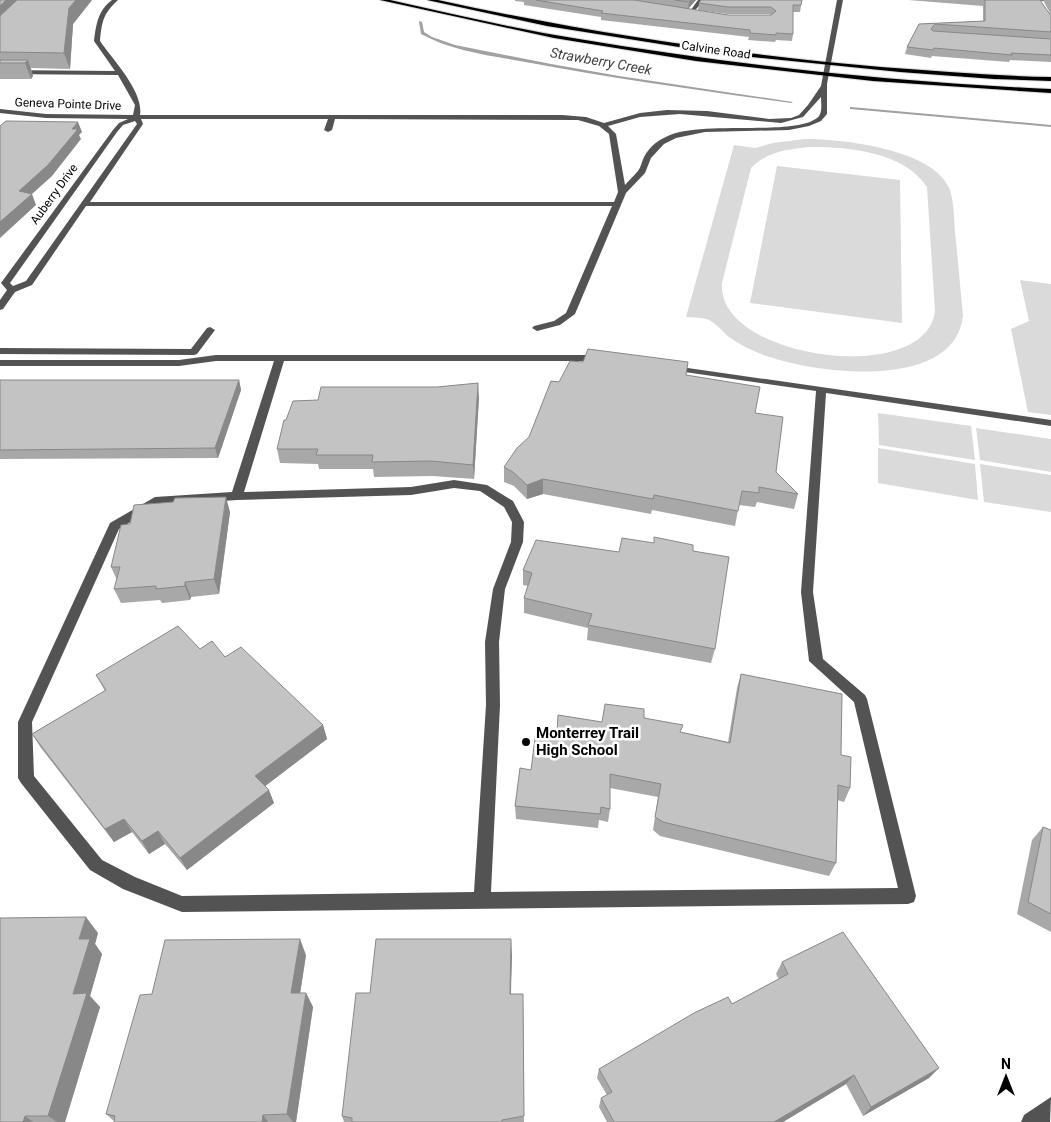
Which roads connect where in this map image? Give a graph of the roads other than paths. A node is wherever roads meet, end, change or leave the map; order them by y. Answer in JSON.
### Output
{"nodes":[{"id":1,"x":115,"y":0,"type":"edge"},
{"id":2,"x":383,"y":0,"type":"edge"},
{"id":3,"x":430,"y":0,"type":"edge"},
{"id":4,"x":701,"y":0,"type":"edge"},
{"id":5,"x":840,"y":0,"type":"edge"},
{"id":6,"x":1039,"y":0,"type":"edge"},
{"id":7,"x":1051,"y":0,"type":"edge"},
{"id":8,"x":1044,"y":10,"type":"edge"},
{"id":9,"x":682,"y":12,"type":"edge"},
{"id":10,"x":690,"y":13,"type":"junction"},
{"id":11,"x":700,"y":14,"type":"edge"},
{"id":12,"x":829,"y":65,"type":"junction"},
{"id":13,"x":0,"y":72,"type":"edge"},
{"id":14,"x":120,"y":73,"type":"junction"},
{"id":15,"x":826,"y":76,"type":"junction"},
{"id":16,"x":1051,"y":80,"type":"edge"},
{"id":17,"x":824,"y":86,"type":"junction"},
{"id":18,"x":1051,"y":91,"type":"edge"},
{"id":19,"x":0,"y":111,"type":"edge"},
{"id":20,"x":332,"y":117,"type":"junction"},
{"id":21,"x":136,"y":118,"type":"junction"},
{"id":22,"x":602,"y":126,"type":"junction"},
{"id":23,"x":328,"y":130,"type":"dead end"},
{"id":24,"x":622,"y":192,"type":"junction"},
{"id":25,"x":85,"y":204,"type":"junction"},
{"id":26,"x":617,"y":204,"type":"junction"},
{"id":27,"x":12,"y":290,"type":"junction"},
{"id":28,"x":0,"y":307,"type":"edge"},
{"id":29,"x":537,"y":328,"type":"dead end"},
{"id":30,"x":210,"y":330,"type":"dead end"},
{"id":31,"x":0,"y":351,"type":"edge"},
{"id":32,"x":189,"y":351,"type":"junction"},
{"id":33,"x":610,"y":358,"type":"edge"},
{"id":34,"x":280,"y":359,"type":"junction"},
{"id":35,"x":188,"y":362,"type":"junction"},
{"id":36,"x":0,"y":363,"type":"edge"},
{"id":37,"x":658,"y":365,"type":"edge"},
{"id":38,"x":821,"y":389,"type":"junction"},
{"id":39,"x":1051,"y":423,"type":"edge"},
{"id":40,"x":237,"y":496,"type":"junction"},
{"id":41,"x":482,"y":900,"type":"junction"},
{"id":42,"x":1051,"y":1107,"type":"edge"},
{"id":43,"x":1030,"y":1122,"type":"edge"}],
"edges":[{"from":1,"to":14,"type":"street"},
{"from":2,"to":15,"type":"main road","name":"Calvine Road"},
{"from":3,"to":12,"type":"main road","name":"Calvine Road"},
{"from":4,"to":10,"type":"street"},
{"from":5,"to":12,"type":"street"},
{"from":6,"to":7,"type":"street"},
{"from":6,"to":8,"type":"street"},
{"from":9,"to":10,"type":"street"},
{"from":10,"to":11,"type":"street"},
{"from":12,"to":15,"type":"street"},
{"from":12,"to":16,"type":"main road","name":"Calvine Road"},
{"from":13,"to":14,"type":"street"},
{"from":14,"to":21,"type":"street"},
{"from":15,"to":17,"type":"street"},
{"from":15,"to":18,"type":"main road","name":"Calvine Road"},
{"from":17,"to":22,"type":"street"},
{"from":17,"to":24,"type":"street"},
{"from":19,"to":21,"type":"street","name":"Geneva Pointe Drive"},
{"from":20,"to":21,"type":"street","name":"Geneva Pointe Drive"},
{"from":20,"to":22,"type":"street","name":"Geneva Pointe Drive"},
{"from":20,"to":23,"type":"street"},
{"from":21,"to":25,"type":"street"},
{"from":21,"to":27,"type":"street","name":"Auberry Drive"},
{"from":22,"to":24,"type":"street"},
{"from":24,"to":26,"type":"street"},
{"from":25,"to":26,"type":"street"},
{"from":25,"to":27,"type":"street"},
{"from":26,"to":29,"type":"street"},
{"from":27,"to":28,"type":"street"},
{"from":30,"to":32,"type":"street"},
{"from":31,"to":32,"type":"street"},
{"from":32,"to":35,"type":"street"},
{"from":33,"to":34,"type":"street"},
{"from":34,"to":35,"type":"street"},
{"from":34,"to":40,"type":"street"},
{"from":35,"to":36,"type":"street"},
{"from":37,"to":38,"type":"street"},
{"from":38,"to":39,"type":"street"},
{"from":38,"to":41,"type":"street"},
{"from":40,"to":41,"type":"street"},
{"from":40,"to":41,"type":"street"},
{"from":42,"to":43,"type":"street"}]}
